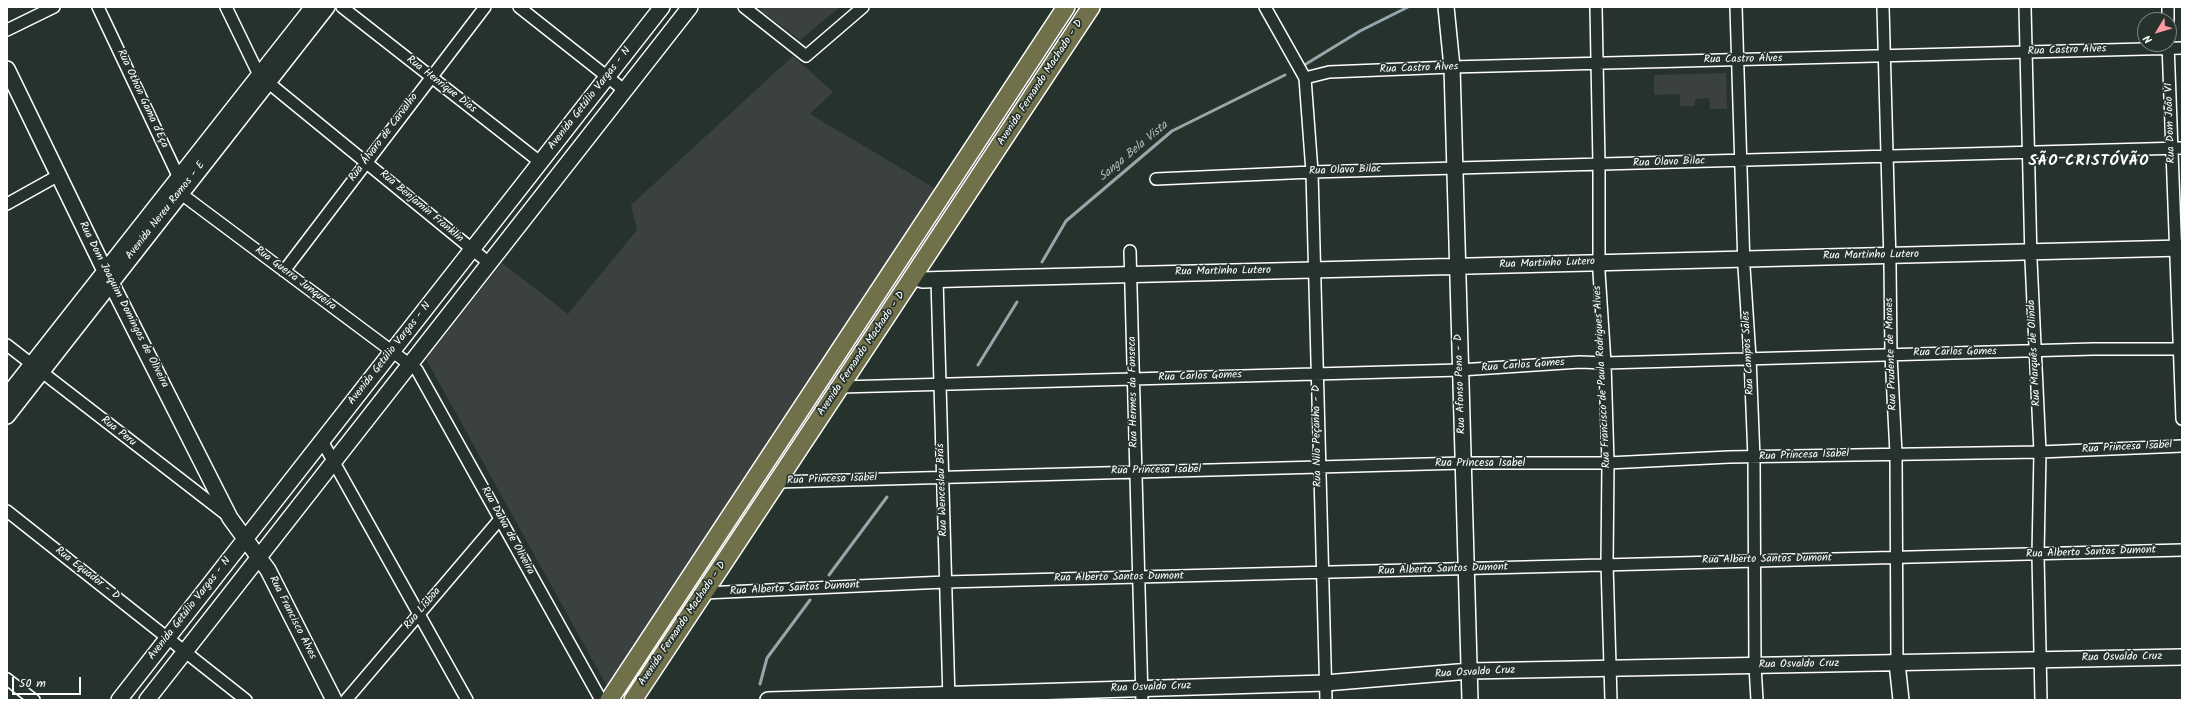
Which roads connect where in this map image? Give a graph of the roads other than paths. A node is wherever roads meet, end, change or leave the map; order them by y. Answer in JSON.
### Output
{"nodes":[{"id":1,"x":54,"y":7,"type":"edge"},
{"id":2,"x":98,"y":7,"type":"edge"},
{"id":3,"x":226,"y":7,"type":"edge"},
{"id":4,"x":313,"y":7,"type":"edge"},
{"id":5,"x":326,"y":7,"type":"edge"},
{"id":6,"x":342,"y":7,"type":"edge"},
{"id":7,"x":485,"y":7,"type":"edge"},
{"id":8,"x":519,"y":7,"type":"edge"},
{"id":9,"x":662,"y":7,"type":"edge"},
{"id":10,"x":690,"y":7,"type":"edge"},
{"id":11,"x":744,"y":7,"type":"edge"},
{"id":12,"x":863,"y":7,"type":"edge"},
{"id":13,"x":1066,"y":7,"type":"edge"},
{"id":14,"x":1091,"y":7,"type":"edge"},
{"id":15,"x":1265,"y":7,"type":"edge"},
{"id":16,"x":1446,"y":7,"type":"edge"},
{"id":17,"x":1596,"y":7,"type":"edge"},
{"id":18,"x":1736,"y":7,"type":"edge"},
{"id":19,"x":1883,"y":7,"type":"edge"},
{"id":20,"x":2025,"y":7,"type":"edge"},
{"id":21,"x":7,"y":30,"type":"edge"},
{"id":22,"x":2137,"y":47,"type":"edge"},
{"id":23,"x":2026,"y":52,"type":"junction"},
{"id":24,"x":2169,"y":52,"type":"edge"},
{"id":25,"x":1884,"y":56,"type":"junction"},
{"id":26,"x":1737,"y":60,"type":"junction"},
{"id":27,"x":1597,"y":63,"type":"junction"},
{"id":28,"x":1452,"y":67,"type":"junction"},
{"id":29,"x":7,"y":69,"type":"edge"},
{"id":30,"x":430,"y":76,"type":"junction"},
{"id":31,"x":607,"y":77,"type":"junction"},
{"id":32,"x":264,"y":78,"type":"junction"},
{"id":33,"x":1305,"y":78,"type":"junction"},
{"id":34,"x":624,"y":90,"type":"junction"},
{"id":35,"x":2176,"y":148,"type":"edge"},
{"id":36,"x":972,"y":150,"type":"junction"},
{"id":37,"x":2028,"y":152,"type":"junction"},
{"id":38,"x":1887,"y":156,"type":"junction"},
{"id":39,"x":1741,"y":160,"type":"junction"},
{"id":40,"x":367,"y":162,"type":"junction"},
{"id":41,"x":540,"y":162,"type":"junction"},
{"id":42,"x":988,"y":163,"type":"junction"},
{"id":43,"x":1599,"y":165,"type":"junction"},
{"id":44,"x":1454,"y":168,"type":"junction"},
{"id":45,"x":1312,"y":172,"type":"junction"},
{"id":46,"x":59,"y":175,"type":"junction"},
{"id":47,"x":178,"y":178,"type":"junction"},
{"id":48,"x":1156,"y":179,"type":"dead end"},
{"id":49,"x":180,"y":193,"type":"junction"},
{"id":50,"x":7,"y":204,"type":"edge"},
{"id":51,"x":147,"y":227,"type":"junction"},
{"id":52,"x":2179,"y":248,"type":"edge"},
{"id":53,"x":472,"y":249,"type":"junction"},
{"id":54,"x":1130,"y":251,"type":"dead end"},
{"id":55,"x":2031,"y":252,"type":"junction"},
{"id":56,"x":1890,"y":255,"type":"junction"},
{"id":57,"x":1744,"y":259,"type":"junction"},
{"id":58,"x":1599,"y":262,"type":"junction"},
{"id":59,"x":489,"y":263,"type":"junction"},
{"id":60,"x":1457,"y":266,"type":"junction"},
{"id":61,"x":896,"y":268,"type":"junction"},
{"id":62,"x":1314,"y":270,"type":"junction"},
{"id":63,"x":284,"y":271,"type":"junction"},
{"id":64,"x":1131,"y":275,"type":"junction"},
{"id":65,"x":108,"y":276,"type":"junction"},
{"id":66,"x":913,"y":277,"type":"junction"},
{"id":67,"x":937,"y":279,"type":"junction"},
{"id":68,"x":7,"y":345,"type":"edge"},
{"id":69,"x":2181,"y":350,"type":"edge"},
{"id":70,"x":392,"y":351,"type":"junction"},
{"id":71,"x":2036,"y":352,"type":"junction"},
{"id":72,"x":1891,"y":355,"type":"junction"},
{"id":73,"x":1750,"y":358,"type":"junction"},
{"id":74,"x":1605,"y":363,"type":"junction"},
{"id":75,"x":410,"y":364,"type":"junction"},
{"id":76,"x":36,"y":368,"type":"junction"},
{"id":77,"x":1460,"y":370,"type":"junction"},
{"id":78,"x":1317,"y":374,"type":"junction"},
{"id":79,"x":1134,"y":379,"type":"junction"},
{"id":80,"x":940,"y":384,"type":"junction"},
{"id":81,"x":840,"y":387,"type":"junction"},
{"id":82,"x":7,"y":396,"type":"edge"},
{"id":83,"x":808,"y":399,"type":"junction"},
{"id":84,"x":7,"y":416,"type":"edge"},
{"id":85,"x":2182,"y":419,"type":"edge"},
{"id":86,"x":322,"y":441,"type":"junction"},
{"id":87,"x":804,"y":441,"type":"junction"},
{"id":88,"x":2182,"y":446,"type":"edge"},
{"id":89,"x":2040,"y":452,"type":"junction"},
{"id":90,"x":1896,"y":454,"type":"junction"},
{"id":91,"x":1754,"y":458,"type":"junction"},
{"id":92,"x":334,"y":460,"type":"junction"},
{"id":93,"x":1463,"y":463,"type":"junction"},
{"id":94,"x":1608,"y":464,"type":"junction"},
{"id":95,"x":1319,"y":467,"type":"junction"},
{"id":96,"x":1136,"y":471,"type":"junction"},
{"id":97,"x":943,"y":476,"type":"junction"},
{"id":98,"x":777,"y":482,"type":"junction"},
{"id":99,"x":7,"y":511,"type":"edge"},
{"id":100,"x":230,"y":518,"type":"junction"},
{"id":101,"x":500,"y":519,"type":"junction"},
{"id":102,"x":245,"y":539,"type":"junction"},
{"id":103,"x":2182,"y":550,"type":"edge"},
{"id":104,"x":2038,"y":555,"type":"junction"},
{"id":105,"x":259,"y":557,"type":"junction"},
{"id":106,"x":1896,"y":558,"type":"junction"},
{"id":107,"x":1754,"y":560,"type":"junction"},
{"id":108,"x":1607,"y":564,"type":"junction"},
{"id":109,"x":1466,"y":569,"type":"junction"},
{"id":110,"x":1322,"y":573,"type":"junction"},
{"id":111,"x":1139,"y":578,"type":"junction"},
{"id":112,"x":946,"y":582,"type":"junction"},
{"id":113,"x":704,"y":593,"type":"junction"},
{"id":114,"x":419,"y":613,"type":"junction"},
{"id":115,"x":167,"y":638,"type":"junction"},
{"id":116,"x":185,"y":651,"type":"junction"},
{"id":117,"x":2182,"y":657,"type":"edge"},
{"id":118,"x":2039,"y":660,"type":"junction"},
{"id":119,"x":1897,"y":663,"type":"junction"},
{"id":120,"x":1755,"y":666,"type":"junction"},
{"id":121,"x":1610,"y":670,"type":"junction"},
{"id":122,"x":1470,"y":671,"type":"junction"},
{"id":123,"x":7,"y":679,"type":"edge"},
{"id":124,"x":1325,"y":683,"type":"junction"},
{"id":125,"x":1142,"y":694,"type":"edge"},
{"id":126,"x":949,"y":697,"type":"edge"},
{"id":127,"x":34,"y":700,"type":"edge"},
{"id":128,"x":119,"y":700,"type":"edge"},
{"id":129,"x":147,"y":700,"type":"edge"},
{"id":130,"x":246,"y":700,"type":"edge"},
{"id":131,"x":334,"y":700,"type":"edge"},
{"id":132,"x":346,"y":700,"type":"edge"},
{"id":133,"x":467,"y":700,"type":"edge"},
{"id":134,"x":601,"y":700,"type":"edge"},
{"id":135,"x":610,"y":700,"type":"edge"},
{"id":136,"x":633,"y":700,"type":"edge"},
{"id":137,"x":768,"y":700,"type":"edge"},
{"id":138,"x":1326,"y":700,"type":"edge"},
{"id":139,"x":1470,"y":700,"type":"edge"},
{"id":140,"x":1611,"y":700,"type":"edge"},
{"id":141,"x":1757,"y":700,"type":"edge"},
{"id":142,"x":1901,"y":700,"type":"edge"},
{"id":143,"x":2041,"y":700,"type":"edge"}],
"edges":[{"from":1,"to":21,"type":"street"},
{"from":2,"to":47,"type":"street","name":"Rua Othon Gama d'Eça"},
{"from":3,"to":32,"type":"street"},
{"from":4,"to":32,"type":"street","name":"Avenida Nereu Ramos - E"},
{"from":5,"to":32,"type":"street","name":"Avenida Nereu Ramos - E"},
{"from":6,"to":30,"type":"street","name":"Rua Henrique Dias"},
{"from":7,"to":30,"type":"street","name":"Rua Álvaro de Carvalho"},
{"from":8,"to":31,"type":"street"},
{"from":9,"to":31,"type":"street","name":"Avenida Getúlio Vargas - N"},
{"from":10,"to":34,"type":"street","name":"Avenida Getúlio Vargas - N"},
{"from":11,"to":12,"type":"street"},
{"from":13,"to":36,"type":"main road","name":"Avenida Fernando Machado - D"},
{"from":14,"to":42,"type":"main road","name":"Avenida Fernando Machado - D"},
{"from":15,"to":33,"type":"street"},
{"from":16,"to":28,"type":"street","name":"Rua Afonso Pena - D"},
{"from":17,"to":27,"type":"street","name":"Rua Francisco de Paula Rodrigues Alves"},
{"from":18,"to":26,"type":"street","name":"Rua Campos Sales"},
{"from":19,"to":25,"type":"street","name":"Rua Prudente de Moraes"},
{"from":20,"to":23,"type":"street","name":"Rua Marquês de Olinda"},
{"from":22,"to":23,"type":"street","name":"Rua Castro Alves"},
{"from":23,"to":25,"type":"street","name":"Rua Castro Alves"},
{"from":23,"to":37,"type":"street","name":"Rua Marquês de Olinda"},
{"from":24,"to":35,"type":"street","name":"Rua Dom João VI"},
{"from":25,"to":26,"type":"street","name":"Rua Castro Alves"},
{"from":25,"to":38,"type":"street","name":"Rua Prudente de Moraes"},
{"from":26,"to":27,"type":"street","name":"Rua Castro Alves"},
{"from":26,"to":39,"type":"street","name":"Rua Campos Sales"},
{"from":27,"to":28,"type":"street","name":"Rua Castro Alves"},
{"from":27,"to":43,"type":"street","name":"Rua Francisco de Paula Rodrigues Alves"},
{"from":28,"to":33,"type":"street","name":"Rua Castro Alves"},
{"from":28,"to":44,"type":"street","name":"Rua Afonso Pena - D"},
{"from":29,"to":46,"type":"street","name":"Rua Dom Joaquim Domingos de Oliveira"},
{"from":30,"to":40,"type":"street","name":"Rua Álvaro de Carvalho"},
{"from":30,"to":41,"type":"street","name":"Rua Henrique Dias"},
{"from":31,"to":34,"type":"street"},
{"from":31,"to":41,"type":"street","name":"Avenida Getúlio Vargas - N"},
{"from":32,"to":40,"type":"street","name":"Rua Benjamin Franklin"},
{"from":32,"to":47,"type":"street","name":"Avenida Nereu Ramos - E"},
{"from":32,"to":49,"type":"street","name":"Avenida Nereu Ramos - E"},
{"from":33,"to":45,"type":"street","name":"Rua Nilo Peçanha - D"},
{"from":34,"to":59,"type":"street","name":"Avenida Getúlio Vargas - N"},
{"from":35,"to":37,"type":"street","name":"Rua Olavo Bilac"},
{"from":35,"to":52,"type":"street","name":"Rua Dom João VI"},
{"from":36,"to":42,"type":"main road"},
{"from":36,"to":61,"type":"main road","name":"Avenida Fernando Machado - D"},
{"from":37,"to":38,"type":"street","name":"Rua Olavo Bilac"},
{"from":37,"to":55,"type":"street","name":"Rua Marquês de Olinda"},
{"from":38,"to":39,"type":"street","name":"Rua Olavo Bilac"},
{"from":38,"to":56,"type":"street","name":"Rua Prudente de Moraes"},
{"from":39,"to":43,"type":"street","name":"Rua Olavo Bilac"},
{"from":39,"to":57,"type":"street","name":"Rua Campos Sales"},
{"from":40,"to":53,"type":"street","name":"Rua Benjamin Franklin"},
{"from":40,"to":63,"type":"street","name":"Rua Álvaro de Carvalho"},
{"from":41,"to":53,"type":"street","name":"Avenida Getúlio Vargas - N"},
{"from":42,"to":66,"type":"main road","name":"Avenida Fernando Machado - D"},
{"from":43,"to":44,"type":"street","name":"Rua Olavo Bilac"},
{"from":43,"to":58,"type":"street","name":"Rua Francisco de Paula Rodrigues Alves"},
{"from":44,"to":45,"type":"street","name":"Rua Olavo Bilac"},
{"from":44,"to":60,"type":"street","name":"Rua Afonso Pena - D"},
{"from":45,"to":48,"type":"street","name":"Rua Olavo Bilac"},
{"from":45,"to":62,"type":"street","name":"Rua Nilo Peçanha - D"},
{"from":46,"to":50,"type":"street"},
{"from":46,"to":65,"type":"street","name":"Rua Dom Joaquim Domingos de Oliveira"},
{"from":47,"to":49,"type":"street","name":"Rua Othon Gama d'Eça"},
{"from":47,"to":51,"type":"street","name":"Avenida Nereu Ramos - E"},
{"from":49,"to":51,"type":"street","name":"Avenida Nereu Ramos - E"},
{"from":49,"to":63,"type":"street","name":"Rua Guerra Junqueira"},
{"from":51,"to":65,"type":"street","name":"Avenida Nereu Ramos - E"},
{"from":52,"to":55,"type":"street","name":"Rua Martinho Lutero"},
{"from":52,"to":69,"type":"street","name":"Rua Dom João VI"},
{"from":53,"to":59,"type":"street","name":"Rua Benjamin Franklin"},
{"from":53,"to":70,"type":"street","name":"Avenida Getúlio Vargas - N"},
{"from":54,"to":64,"type":"street","name":"Rua Hermes da Fonseca"},
{"from":55,"to":56,"type":"street","name":"Rua Martinho Lutero"},
{"from":55,"to":71,"type":"street","name":"Rua Marquês de Olinda"},
{"from":56,"to":57,"type":"street","name":"Rua Martinho Lutero"},
{"from":56,"to":72,"type":"street","name":"Rua Prudente de Moraes"},
{"from":57,"to":58,"type":"street","name":"Rua Martinho Lutero"},
{"from":57,"to":73,"type":"street","name":"Rua Campos Sales"},
{"from":58,"to":60,"type":"street","name":"Rua Martinho Lutero"},
{"from":58,"to":74,"type":"street","name":"Rua Francisco de Paula Rodrigues Alves"},
{"from":59,"to":75,"type":"street","name":"Avenida Getúlio Vargas - N"},
{"from":60,"to":62,"type":"street","name":"Rua Martinho Lutero"},
{"from":60,"to":77,"type":"street","name":"Rua Afonso Pena - D"},
{"from":61,"to":66,"type":"main road"},
{"from":61,"to":83,"type":"main road","name":"Avenida Fernando Machado - D"},
{"from":62,"to":64,"type":"street","name":"Rua Martinho Lutero"},
{"from":62,"to":78,"type":"street","name":"Rua Nilo Peçanha - D"},
{"from":63,"to":70,"type":"street","name":"Rua Guerra Junqueira"},
{"from":64,"to":67,"type":"street","name":"Rua Martinho Lutero"},
{"from":64,"to":79,"type":"street","name":"Rua Hermes da Fonseca"},
{"from":65,"to":76,"type":"street","name":"Avenida Nereu Ramos - E"},
{"from":65,"to":100,"type":"street","name":"Rua Dom Joaquim Domingos de Oliveira"},
{"from":66,"to":67,"type":"street","name":"Rua Martinho Lutero"},
{"from":66,"to":81,"type":"main road","name":"Avenida Fernando Machado - D"},
{"from":67,"to":80,"type":"street","name":"Rua Wenceslau Brás"},
{"from":68,"to":76,"type":"street","name":"Rua Peru"},
{"from":69,"to":71,"type":"street","name":"Rua Carlos Gomes"},
{"from":69,"to":85,"type":"street","name":"Rua Dom João VI"},
{"from":70,"to":75,"type":"street","name":"Rua Guerra Junqueira"},
{"from":70,"to":86,"type":"street","name":"Avenida Getúlio Vargas - N"},
{"from":71,"to":72,"type":"street","name":"Rua Carlos Gomes"},
{"from":71,"to":89,"type":"street","name":"Rua Marquês de Olinda"},
{"from":72,"to":73,"type":"street","name":"Rua Carlos Gomes"},
{"from":72,"to":90,"type":"street","name":"Rua Prudente de Moraes"},
{"from":73,"to":74,"type":"street","name":"Rua Carlos Gomes"},
{"from":73,"to":91,"type":"street","name":"Rua Campos Sales"},
{"from":74,"to":77,"type":"street","name":"Rua Carlos Gomes"},
{"from":74,"to":94,"type":"street","name":"Rua Francisco de Paula Rodrigues Alves"},
{"from":75,"to":92,"type":"street","name":"Avenida Getúlio Vargas - N"},
{"from":75,"to":101,"type":"street","name":"Rua Dalva de Oliveira"},
{"from":76,"to":82,"type":"street","name":"Avenida Nereu Ramos - E"},
{"from":76,"to":84,"type":"street","name":"Avenida Nereu Ramos - E"},
{"from":76,"to":100,"type":"street","name":"Rua Peru"},
{"from":77,"to":78,"type":"street","name":"Rua Carlos Gomes"},
{"from":77,"to":93,"type":"street","name":"Rua Afonso Pena - D"},
{"from":78,"to":79,"type":"street","name":"Rua Carlos Gomes"},
{"from":78,"to":95,"type":"street","name":"Rua Nilo Peçanha - D"},
{"from":79,"to":80,"type":"street","name":"Rua Carlos Gomes"},
{"from":79,"to":96,"type":"street","name":"Rua Hermes da Fonseca"},
{"from":80,"to":81,"type":"street","name":"Rua Carlos Gomes"},
{"from":80,"to":97,"type":"street","name":"Rua Wenceslau Brás"},
{"from":81,"to":87,"type":"main road","name":"Avenida Fernando Machado - D"},
{"from":83,"to":87,"type":"main road"},
{"from":83,"to":135,"type":"main road","name":"Avenida Fernando Machado - D"},
{"from":86,"to":92,"type":"street"},
{"from":86,"to":102,"type":"street","name":"Avenida Getúlio Vargas - N"},
{"from":87,"to":98,"type":"main road","name":"Avenida Fernando Machado - D"},
{"from":88,"to":89,"type":"street","name":"Rua Princesa Isabel"},
{"from":89,"to":90,"type":"street","name":"Rua Princesa Isabel"},
{"from":89,"to":104,"type":"street","name":"Rua Marquês de Olinda"},
{"from":90,"to":91,"type":"street","name":"Rua Princesa Isabel"},
{"from":90,"to":106,"type":"street","name":"Rua Prudente de Moraes"},
{"from":91,"to":94,"type":"street","name":"Rua Princesa Isabel"},
{"from":91,"to":107,"type":"street","name":"Rua Campos Sales"},
{"from":92,"to":105,"type":"street","name":"Avenida Getúlio Vargas - N"},
{"from":92,"to":114,"type":"street"},
{"from":93,"to":94,"type":"street","name":"Rua Princesa Isabel"},
{"from":93,"to":95,"type":"street","name":"Rua Princesa Isabel"},
{"from":93,"to":109,"type":"street","name":"Rua Afonso Pena - D"},
{"from":94,"to":108,"type":"street","name":"Rua Francisco de Paula Rodrigues Alves"},
{"from":95,"to":96,"type":"street","name":"Rua Princesa Isabel"},
{"from":95,"to":110,"type":"street","name":"Rua Nilo Peçanha - D"},
{"from":96,"to":97,"type":"street","name":"Rua Princesa Isabel"},
{"from":96,"to":111,"type":"street","name":"Rua Hermes da Fonseca"},
{"from":97,"to":98,"type":"street","name":"Rua Princesa Isabel"},
{"from":97,"to":112,"type":"street","name":"Rua Wenceslau Brás"},
{"from":98,"to":113,"type":"main road","name":"Avenida Fernando Machado - D"},
{"from":99,"to":115,"type":"street","name":"Rua Equador - D"},
{"from":100,"to":102,"type":"street","name":"Rua Dom Joaquim Domingos de Oliveira"},
{"from":101,"to":114,"type":"street","name":"Rua Lisboa"},
{"from":101,"to":134,"type":"street","name":"Rua Dalva de Oliveira"},
{"from":102,"to":105,"type":"street","name":"Rua Francisco Alves"},
{"from":102,"to":115,"type":"street","name":"Avenida Getúlio Vargas - N"},
{"from":103,"to":104,"type":"street","name":"Rua Alberto Santos Dumont"},
{"from":104,"to":106,"type":"street","name":"Rua Alberto Santos Dumont"},
{"from":104,"to":118,"type":"street","name":"Rua Marquês de Olinda"},
{"from":105,"to":116,"type":"street","name":"Avenida Getúlio Vargas - N"},
{"from":105,"to":131,"type":"street","name":"Rua Francisco Alves"},
{"from":106,"to":107,"type":"street","name":"Rua Alberto Santos Dumont"},
{"from":106,"to":119,"type":"street","name":"Rua Prudente de Moraes"},
{"from":107,"to":108,"type":"street","name":"Rua Alberto Santos Dumont"},
{"from":107,"to":120,"type":"street","name":"Rua Campos Sales"},
{"from":108,"to":109,"type":"street","name":"Rua Alberto Santos Dumont"},
{"from":108,"to":121,"type":"street","name":"Rua Francisco de Paula Rodrigues Alves"},
{"from":109,"to":110,"type":"street","name":"Rua Alberto Santos Dumont"},
{"from":109,"to":122,"type":"street","name":"Rua Afonso Pena - D"},
{"from":110,"to":111,"type":"street","name":"Rua Alberto Santos Dumont"},
{"from":110,"to":124,"type":"street","name":"Rua Nilo Peçanha - D"},
{"from":111,"to":112,"type":"street","name":"Rua Alberto Santos Dumont"},
{"from":111,"to":125,"type":"street","name":"Rua Hermes da Fonseca"},
{"from":112,"to":113,"type":"street","name":"Rua Alberto Santos Dumont"},
{"from":112,"to":126,"type":"street","name":"Rua Wenceslau Brás"},
{"from":113,"to":136,"type":"main road","name":"Avenida Fernando Machado - D"},
{"from":114,"to":132,"type":"street","name":"Rua Lisboa"},
{"from":114,"to":133,"type":"street"},
{"from":115,"to":116,"type":"street","name":"Rua Equador - D"},
{"from":115,"to":128,"type":"street","name":"Avenida Getúlio Vargas - N"},
{"from":116,"to":129,"type":"street","name":"Avenida Getúlio Vargas - N"},
{"from":116,"to":130,"type":"street","name":"Rua Equador - D"},
{"from":117,"to":118,"type":"street","name":"Rua Osvaldo Cruz"},
{"from":118,"to":119,"type":"street","name":"Rua Osvaldo Cruz"},
{"from":118,"to":143,"type":"street","name":"Rua Marquês de Olinda"},
{"from":119,"to":120,"type":"street","name":"Rua Osvaldo Cruz"},
{"from":119,"to":142,"type":"street","name":"Rua Prudente de Moraes"},
{"from":120,"to":121,"type":"street","name":"Rua Osvaldo Cruz"},
{"from":120,"to":141,"type":"street","name":"Rua Campos Sales"},
{"from":121,"to":122,"type":"street","name":"Rua Osvaldo Cruz"},
{"from":121,"to":140,"type":"street","name":"Rua Francisco de Paula Rodrigues Alves"},
{"from":122,"to":124,"type":"street","name":"Rua Osvaldo Cruz"},
{"from":122,"to":139,"type":"street","name":"Rua Afonso Pena - D"},
{"from":123,"to":127,"type":"street"},
{"from":124,"to":125,"type":"street","name":"Rua Osvaldo Cruz"},
{"from":124,"to":138,"type":"street","name":"Rua Nilo Peçanha - D"},
{"from":125,"to":126,"type":"street","name":"Rua Osvaldo Cruz"},
{"from":126,"to":137,"type":"street","name":"Rua Osvaldo Cruz"}]}
